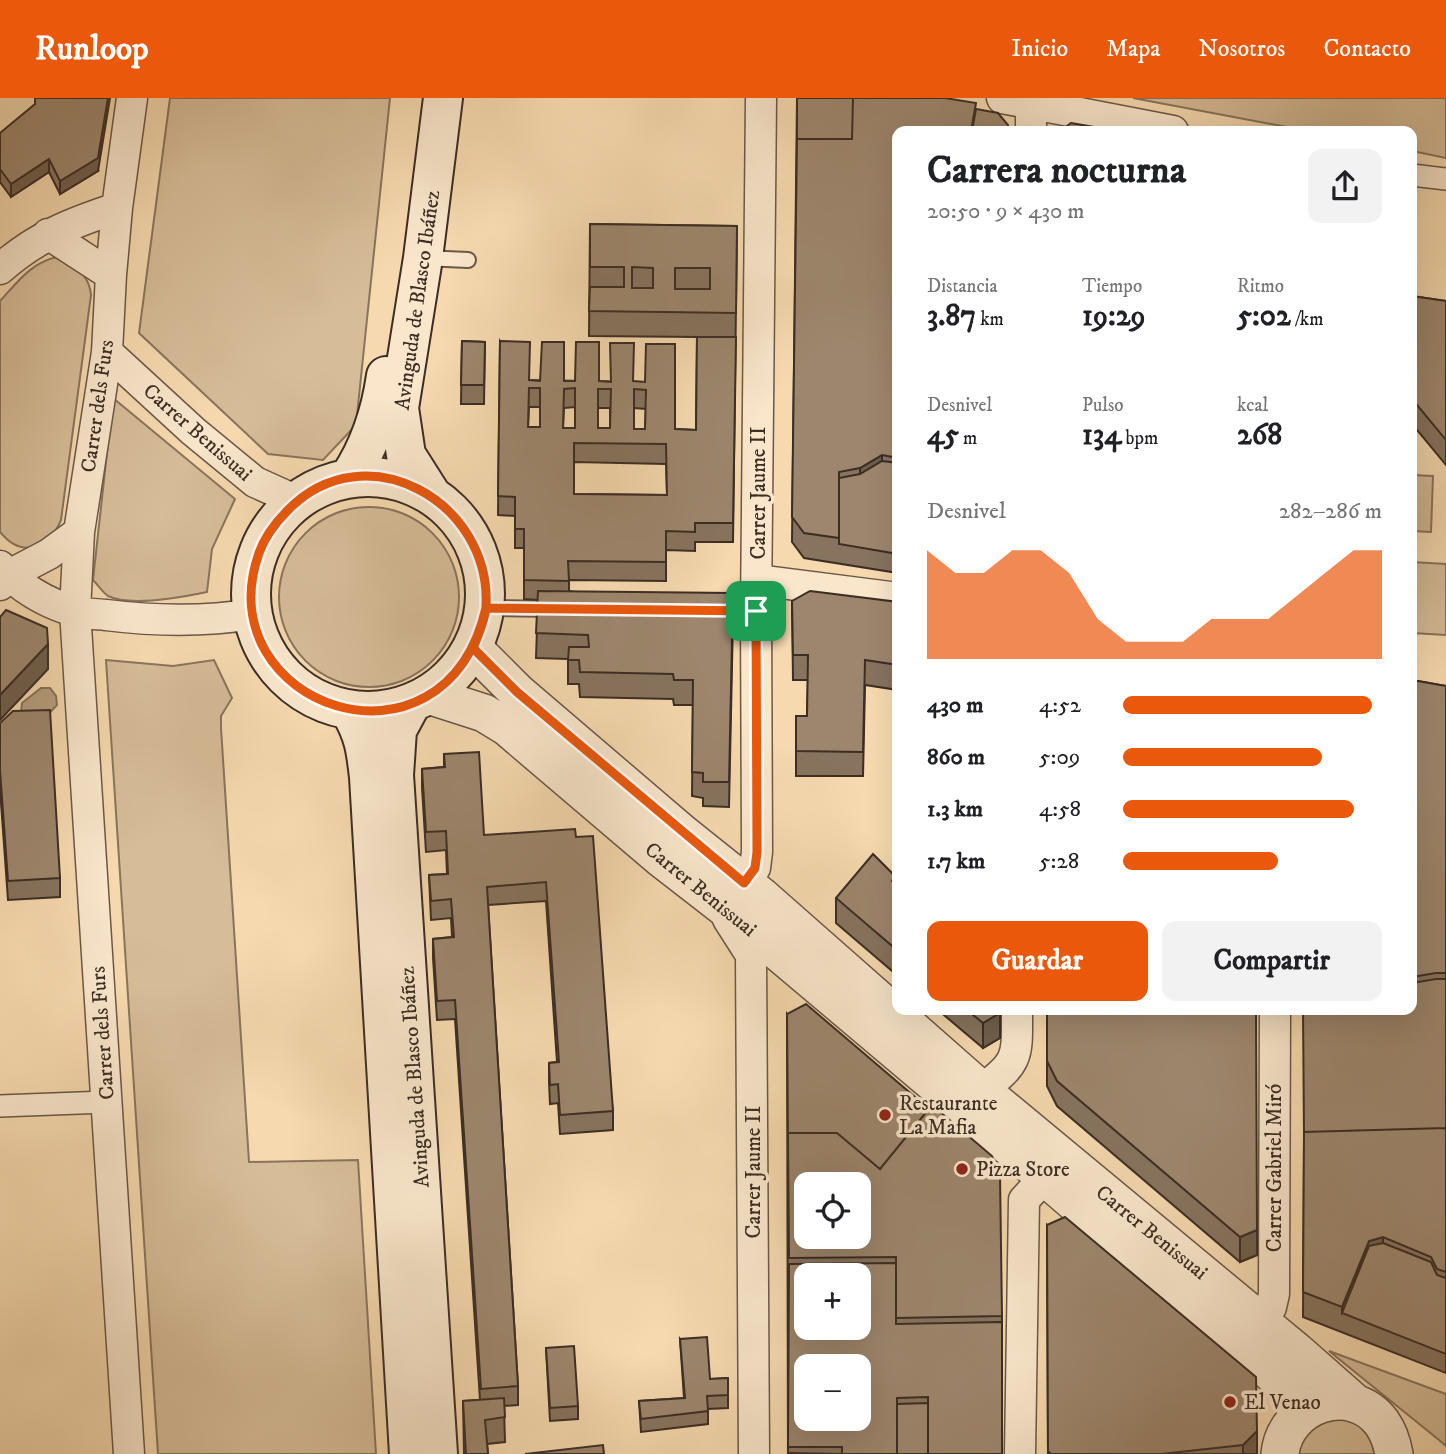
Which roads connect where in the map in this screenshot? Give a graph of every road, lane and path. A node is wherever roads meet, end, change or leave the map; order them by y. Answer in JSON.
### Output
{"nodes":[{"id":1,"x":132,"y":98,"type":"edge"},
{"id":2,"x":423,"y":98,"type":"edge"},
{"id":3,"x":443,"y":98,"type":"edge"},
{"id":4,"x":761,"y":98,"type":"edge"},
{"id":5,"x":1002,"y":98,"type":"edge"},
{"id":6,"x":1031,"y":117,"type":"edge"},
{"id":7,"x":1122,"y":126,"type":"edge"},
{"id":8,"x":1417,"y":176,"type":"edge"},
{"id":9,"x":1446,"y":179,"type":"edge"},
{"id":10,"x":117,"y":208,"type":"junction"},
{"id":11,"x":48,"y":234,"type":"junction"},
{"id":12,"x":423,"y":258,"type":"junction"},
{"id":13,"x":468,"y":260,"type":"dead end"},
{"id":14,"x":0,"y":269,"type":"edge"},
{"id":15,"x":111,"y":275,"type":"junction"},
{"id":16,"x":107,"y":352,"type":"junction"},
{"id":17,"x":349,"y":478,"type":"junction"},
{"id":18,"x":432,"y":496,"type":"junction"},
{"id":19,"x":296,"y":501,"type":"junction"},
{"id":20,"x":79,"y":533,"type":"junction"},
{"id":21,"x":3,"y":575,"type":"edge"},
{"id":22,"x":758,"y":580,"type":"junction"},
{"id":23,"x":892,"y":597,"type":"edge"},
{"id":24,"x":486,"y":608,"type":"junction"},
{"id":25,"x":574,"y":609,"type":"edge"},
{"id":26,"x":75,"y":611,"type":"junction"},
{"id":27,"x":253,"y":614,"type":"junction"},
{"id":28,"x":473,"y":648,"type":"junction"},
{"id":29,"x":419,"y":700,"type":"junction"},
{"id":30,"x":350,"y":710,"type":"junction"},
{"id":31,"x":730,"y":892,"type":"junction"},
{"id":32,"x":892,"y":1012,"type":"edge"},
{"id":33,"x":896,"y":1015,"type":"edge"},
{"id":34,"x":1017,"y":1015,"type":"edge"},
{"id":35,"x":1275,"y":1015,"type":"edge"},
{"id":36,"x":981,"y":1090,"type":"junction"},
{"id":37,"x":106,"y":1102,"type":"junction"},
{"id":38,"x":0,"y":1106,"type":"edge"},
{"id":39,"x":1045,"y":1177,"type":"junction"},
{"id":40,"x":1263,"y":1323,"type":"junction"},
{"id":41,"x":1356,"y":1404,"type":"junction"},
{"id":42,"x":1297,"y":1416,"type":"junction"},
{"id":43,"x":1399,"y":1447,"type":"edge"},
{"id":44,"x":129,"y":1454,"type":"edge"},
{"id":45,"x":409,"y":1454,"type":"edge"},
{"id":46,"x":438,"y":1454,"type":"edge"},
{"id":47,"x":754,"y":1454,"type":"edge"},
{"id":48,"x":1020,"y":1454,"type":"edge"},
{"id":49,"x":1280,"y":1454,"type":"edge"}],
"edges":[{"from":1,"to":10,"type":"street"},
{"from":2,"to":17,"type":"main road","name":"Avinguda de Blasco Ibáñez"},
{"from":3,"to":12,"type":"main road","name":"Avinguda de Blasco Ibáñez"},
{"from":4,"to":22,"type":"street","name":"Carrer Jaume II"},
{"from":5,"to":6,"type":"street"},
{"from":6,"to":7,"type":"street"},
{"from":8,"to":9,"type":"street"},
{"from":10,"to":11,"type":"street"},
{"from":10,"to":15,"type":"street","name":"Carrer dels Furs"},
{"from":11,"to":14,"type":"street"},
{"from":11,"to":15,"type":"street"},
{"from":12,"to":13,"type":"lane"},
{"from":12,"to":18,"type":"main road","name":"Avinguda de Blasco Ibáñez"},
{"from":15,"to":16,"type":"street","name":"Carrer dels Furs"},
{"from":16,"to":19,"type":"street","name":"Carrer Benissuai"},
{"from":16,"to":20,"type":"street","name":"Carrer dels Furs"},
{"from":17,"to":18,"type":"main road"},
{"from":17,"to":19,"type":"main road"},
{"from":18,"to":24,"type":"main road"},
{"from":19,"to":27,"type":"main road"},
{"from":20,"to":21,"type":"street"},
{"from":20,"to":26,"type":"street","name":"Carrer dels Furs"},
{"from":21,"to":26,"type":"street"},
{"from":22,"to":23,"type":"street"},
{"from":22,"to":31,"type":"street","name":"Carrer Jaume II"},
{"from":24,"to":25,"type":"lane"},
{"from":24,"to":28,"type":"main road"},
{"from":26,"to":27,"type":"street"},
{"from":26,"to":37,"type":"street","name":"Carrer dels Furs"},
{"from":27,"to":30,"type":"main road"},
{"from":28,"to":29,"type":"main road"},
{"from":28,"to":31,"type":"street","name":"Carrer Benissuai"},
{"from":29,"to":30,"type":"main road"},
{"from":29,"to":31,"type":"street","name":"Carrer Benissuai"},
{"from":29,"to":46,"type":"main road","name":"Avinguda de Blasco Ibáñez"},
{"from":30,"to":45,"type":"main road","name":"Avinguda de Blasco Ibáñez"},
{"from":31,"to":32,"type":"street","name":"Carrer Benissuai"},
{"from":31,"to":39,"type":"street","name":"Carrer Benissuai"},
{"from":31,"to":47,"type":"street","name":"Carrer Jaume II"},
{"from":33,"to":36,"type":"street","name":"Carrer Benissuai"},
{"from":34,"to":36,"type":"street"},
{"from":35,"to":40,"type":"street","name":"Carrer Gabriel Miró"},
{"from":36,"to":40,"type":"street","name":"Carrer Benissuai"},
{"from":37,"to":38,"type":"street"},
{"from":37,"to":44,"type":"street","name":"Carrer dels Furs"},
{"from":39,"to":42,"type":"street","name":"Carrer Benissuai"},
{"from":39,"to":48,"type":"street"},
{"from":40,"to":41,"type":"street","name":"Carrer Benissuai"},
{"from":41,"to":42,"type":"street"},
{"from":41,"to":43,"type":"street","name":"Carrer Benissuai"},
{"from":42,"to":49,"type":"street"}]}
